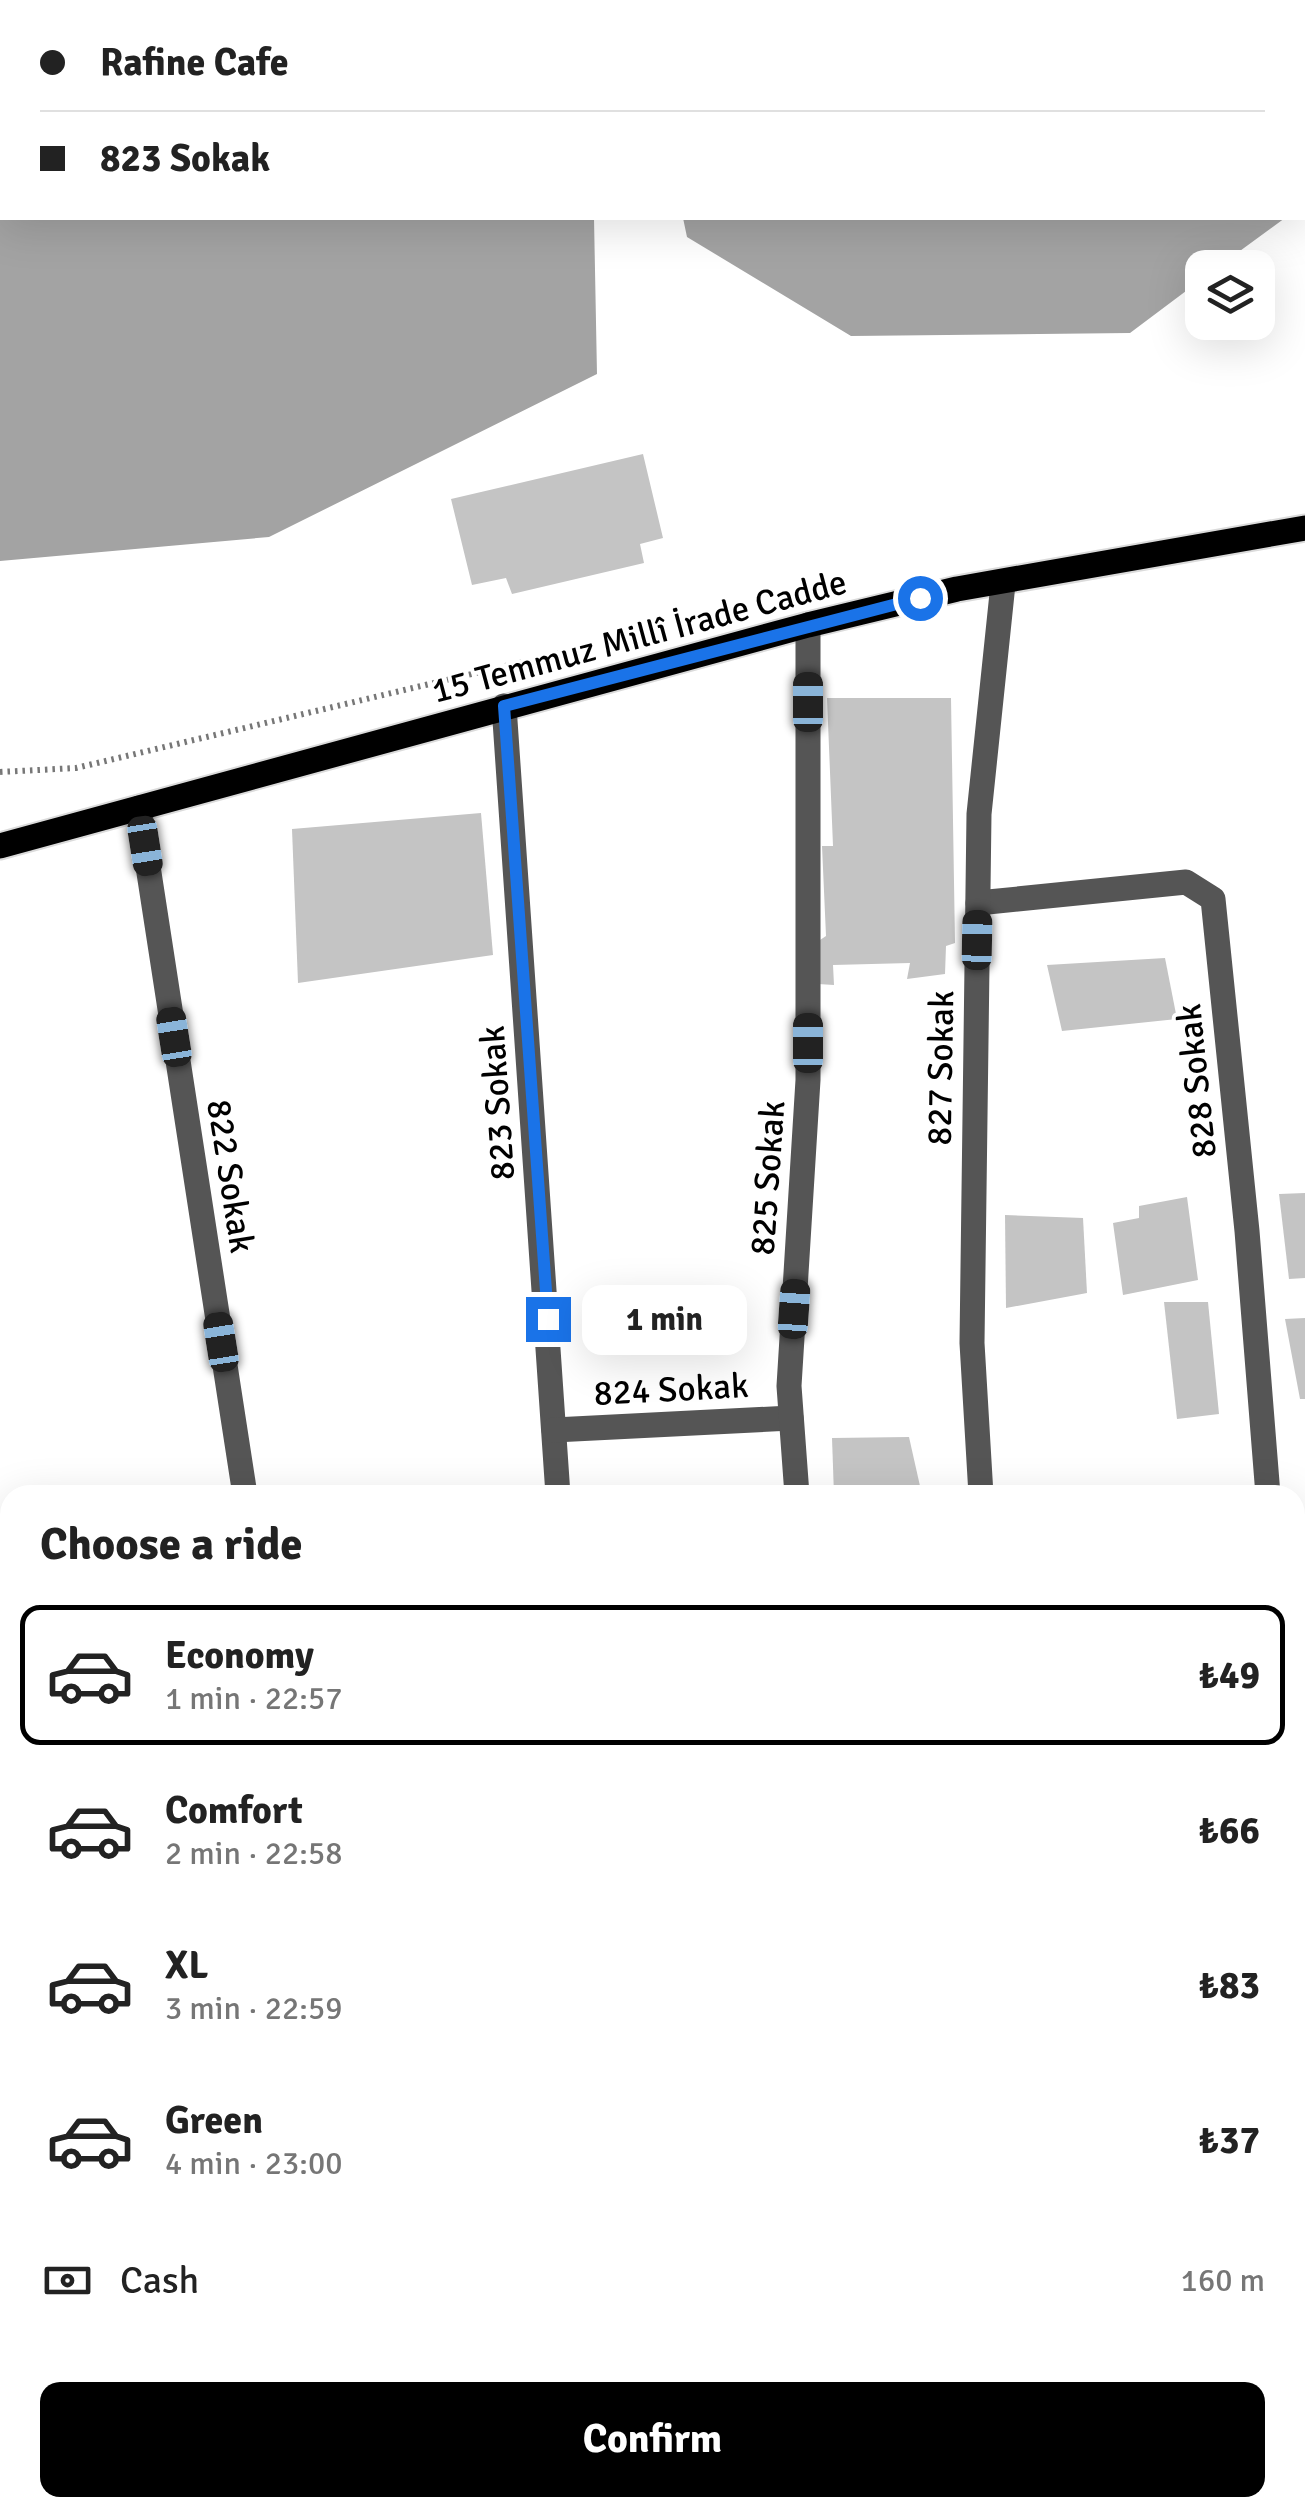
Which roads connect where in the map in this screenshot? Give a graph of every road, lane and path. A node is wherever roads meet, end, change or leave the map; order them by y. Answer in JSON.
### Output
{"nodes":[{"id":1,"x":1305,"y":528,"type":"edge"},
{"id":2,"x":1003,"y":584,"type":"junction"},
{"id":3,"x":808,"y":625,"type":"junction"},
{"id":4,"x":504,"y":706,"type":"junction"},
{"id":5,"x":140,"y":808,"type":"junction"},
{"id":6,"x":0,"y":846,"type":"edge"},
{"id":7,"x":978,"y":903,"type":"junction"},
{"id":8,"x":792,"y":1418,"type":"junction"},
{"id":9,"x":554,"y":1430,"type":"junction"},
{"id":10,"x":243,"y":1485,"type":"edge"},
{"id":11,"x":557,"y":1485,"type":"edge"},
{"id":12,"x":796,"y":1485,"type":"edge"},
{"id":13,"x":980,"y":1485,"type":"edge"},
{"id":14,"x":1267,"y":1485,"type":"edge"}],
"edges":[{"from":1,"to":2,"type":"main road","name":"15 Temmuz Millî İrade Cadde"},
{"from":2,"to":3,"type":"main road","name":"15 Temmuz Millî İrade Cadde"},
{"from":2,"to":7,"type":"street","name":"827 Sokak"},
{"from":3,"to":4,"type":"main road","name":"15 Temmuz Millî İrade Cadde"},
{"from":3,"to":8,"type":"street","name":"825 Sokak"},
{"from":4,"to":5,"type":"main road","name":"15 Temmuz Millî İrade Cadde"},
{"from":4,"to":9,"type":"street","name":"823 Sokak"},
{"from":5,"to":6,"type":"main road","name":"15 Temmuz Millî İrade Cadde"},
{"from":5,"to":10,"type":"street","name":"822 Sokak"},
{"from":7,"to":13,"type":"street","name":"827 Sokak"},
{"from":7,"to":14,"type":"street","name":"828 Sokak"},
{"from":8,"to":9,"type":"street","name":"824 Sokak"},
{"from":8,"to":12,"type":"street","name":"825 Sokak"},
{"from":9,"to":11,"type":"street","name":"823 Sokak"}]}
